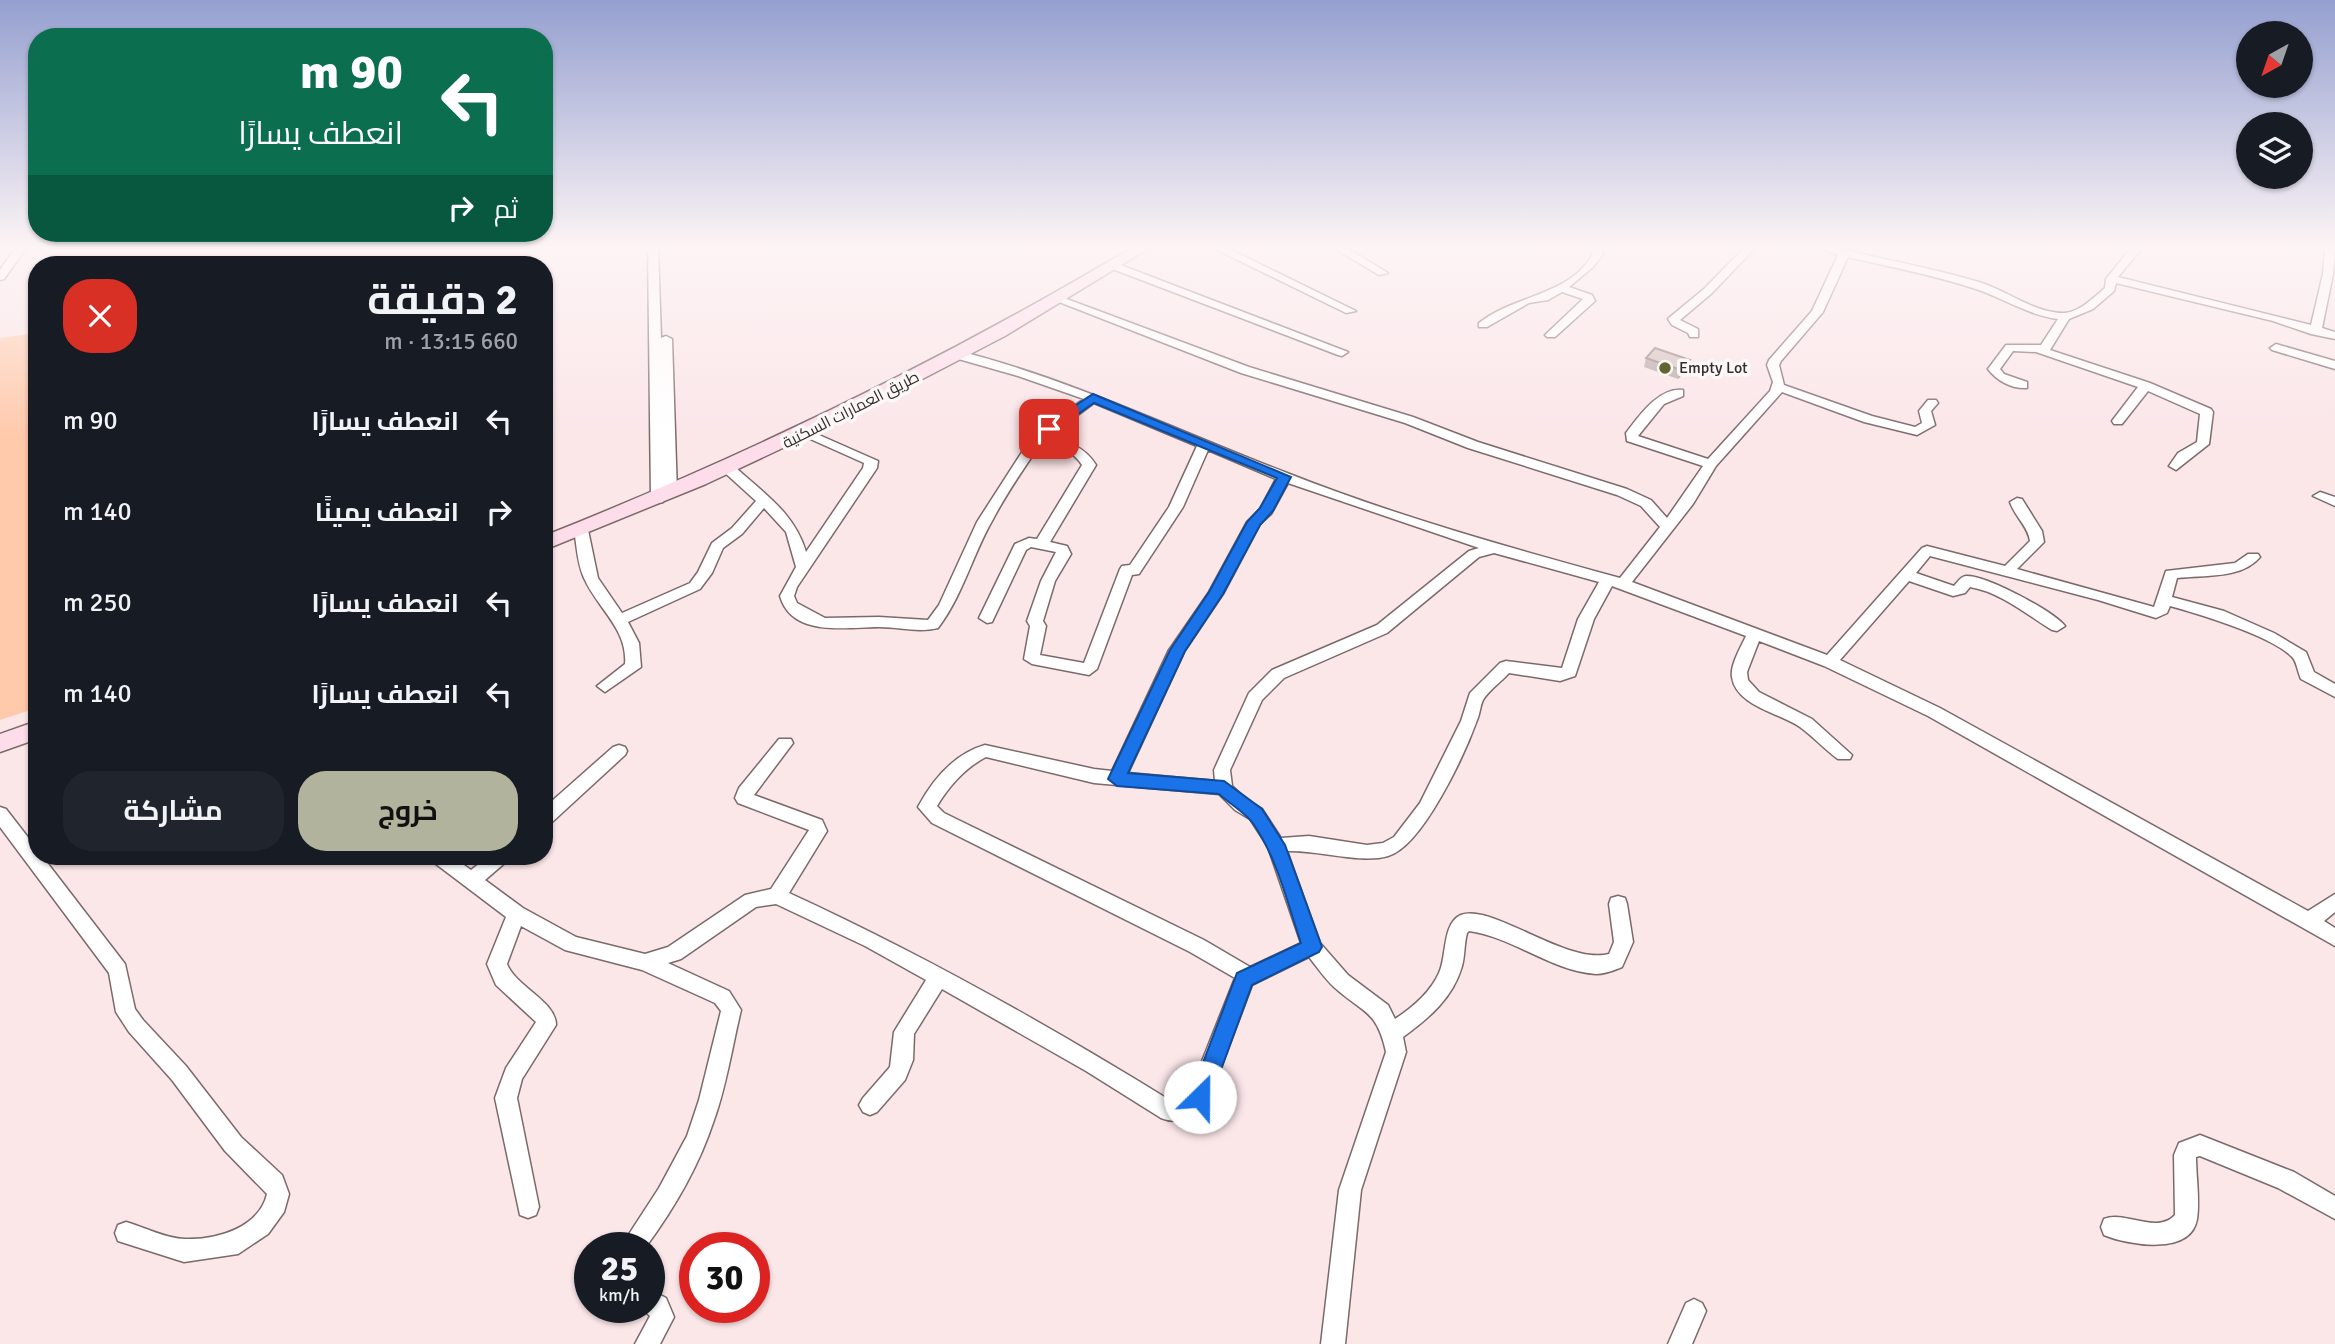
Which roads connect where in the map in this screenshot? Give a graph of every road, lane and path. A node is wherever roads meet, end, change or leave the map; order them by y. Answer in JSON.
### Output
{"nodes":[{"id":1,"x":656,"y":310,"type":"edge"},
{"id":2,"x":663,"y":310,"type":"edge"},
{"id":3,"x":1042,"y":310,"type":"edge"},
{"id":4,"x":1086,"y":310,"type":"edge"},
{"id":5,"x":1230,"y":310,"type":"edge"},
{"id":6,"x":1512,"y":310,"type":"edge"},
{"id":7,"x":1579,"y":310,"type":"edge"},
{"id":8,"x":1685,"y":310,"type":"edge"},
{"id":9,"x":1818,"y":310,"type":"edge"},
{"id":10,"x":2040,"y":310,"type":"edge"},
{"id":11,"x":2084,"y":310,"type":"edge"},
{"id":12,"x":2241,"y":310,"type":"edge"},
{"id":13,"x":2320,"y":310,"type":"edge"},
{"id":14,"x":2066,"y":316,"type":"junction"},
{"id":15,"x":1483,"y":325,"type":"dead end"},
{"id":16,"x":2315,"y":332,"type":"junction"},
{"id":17,"x":1551,"y":335,"type":"dead end"},
{"id":18,"x":1694,"y":335,"type":"dead end"},
{"id":19,"x":2335,"y":336,"type":"edge"},
{"id":20,"x":2276,"y":348,"type":"dead end"},
{"id":21,"x":2041,"y":351,"type":"junction"},
{"id":22,"x":1342,"y":352,"type":"dead end"},
{"id":23,"x":959,"y":355,"type":"junction"},
{"id":24,"x":2335,"y":365,"type":"edge"},
{"id":25,"x":2023,"y":385,"type":"dead end"},
{"id":26,"x":2146,"y":386,"type":"junction"},
{"id":27,"x":1778,"y":387,"type":"junction"},
{"id":28,"x":1679,"y":393,"type":"dead end"},
{"id":29,"x":1093,"y":398,"type":"junction"},
{"id":30,"x":1931,"y":403,"type":"dead end"},
{"id":31,"x":2118,"y":421,"type":"dead end"},
{"id":32,"x":805,"y":434,"type":"junction"},
{"id":33,"x":1038,"y":438,"type":"junction"},
{"id":34,"x":1204,"y":446,"type":"junction"},
{"id":35,"x":1711,"y":464,"type":"junction"},
{"id":36,"x":2176,"y":466,"type":"dead end"},
{"id":37,"x":729,"y":469,"type":"junction"},
{"id":38,"x":1284,"y":477,"type":"junction"},
{"id":39,"x":664,"y":496,"type":"junction"},
{"id":40,"x":2320,"y":496,"type":"dead end"},
{"id":41,"x":763,"y":501,"type":"junction"},
{"id":42,"x":2017,"y":502,"type":"dead end"},
{"id":43,"x":2335,"y":502,"type":"edge"},
{"id":44,"x":1668,"y":527,"type":"junction"},
{"id":45,"x":581,"y":530,"type":"junction"},
{"id":46,"x":553,"y":541,"type":"edge"},
{"id":47,"x":1041,"y":544,"type":"junction"},
{"id":48,"x":1496,"y":549,"type":"junction"},
{"id":49,"x":2253,"y":557,"type":"dead end"},
{"id":50,"x":803,"y":566,"type":"junction"},
{"id":51,"x":2008,"y":572,"type":"junction"},
{"id":52,"x":1907,"y":575,"type":"junction"},
{"id":53,"x":1616,"y":582,"type":"junction"},
{"id":54,"x":2164,"y":600,"type":"junction"},
{"id":55,"x":987,"y":618,"type":"dead end"},
{"id":56,"x":619,"y":620,"type":"junction"},
{"id":57,"x":2057,"y":625,"type":"dead end"},
{"id":58,"x":1755,"y":633,"type":"junction"},
{"id":59,"x":1830,"y":662,"type":"junction"},
{"id":60,"x":605,"y":686,"type":"dead end"},
{"id":61,"x":2335,"y":691,"type":"edge"},
{"id":62,"x":28,"y":733,"type":"edge"},
{"id":63,"x":0,"y":743,"type":"edge"},
{"id":64,"x":785,"y":743,"type":"dead end"},
{"id":65,"x":619,"y":751,"type":"dead end"},
{"id":66,"x":1844,"y":755,"type":"dead end"},
{"id":67,"x":1117,"y":779,"type":"junction"},
{"id":68,"x":1224,"y":788,"type":"junction"},
{"id":69,"x":553,"y":811,"type":"edge"},
{"id":70,"x":0,"y":814,"type":"edge"},
{"id":71,"x":1276,"y":845,"type":"junction"},
{"id":72,"x":28,"y":851,"type":"edge"},
{"id":73,"x":39,"y":865,"type":"edge"},
{"id":74,"x":450,"y":865,"type":"edge"},
{"id":75,"x":490,"y":865,"type":"edge"},
{"id":76,"x":471,"y":881,"type":"junction"},
{"id":77,"x":777,"y":896,"type":"junction"},
{"id":78,"x":2335,"y":902,"type":"edge"},
{"id":79,"x":1618,"y":904,"type":"dead end"},
{"id":80,"x":516,"y":914,"type":"junction"},
{"id":81,"x":2309,"y":921,"type":"junction"},
{"id":82,"x":2335,"y":938,"type":"edge"},
{"id":83,"x":1312,"y":947,"type":"junction"},
{"id":84,"x":645,"y":962,"type":"junction"},
{"id":85,"x":1248,"y":975,"type":"junction"},
{"id":86,"x":938,"y":978,"type":"junction"},
{"id":87,"x":1392,"y":1033,"type":"junction"},
{"id":88,"x":870,"y":1105,"type":"dead end"},
{"id":89,"x":528,"y":1207,"type":"dead end"},
{"id":90,"x":2335,"y":1208,"type":"edge"},
{"id":91,"x":2112,"y":1227,"type":"dead end"},
{"id":92,"x":642,"y":1232,"type":"edge"},
{"id":93,"x":126,"y":1233,"type":"dead end"},
{"id":94,"x":1694,"y":1311,"type":"dead end"},
{"id":95,"x":659,"y":1323,"type":"edge"},
{"id":96,"x":647,"y":1344,"type":"edge"},
{"id":97,"x":1333,"y":1344,"type":"edge"},
{"id":98,"x":1680,"y":1344,"type":"edge"}],
"edges":[{"from":1,"to":39,"type":"street"},
{"from":2,"to":39,"type":"street"},
{"from":3,"to":23,"type":"main road","name":"طريق العمارات السكنية"},
{"from":4,"to":44,"type":"street"},
{"from":5,"to":22,"type":"street"},
{"from":6,"to":15,"type":"street"},
{"from":7,"to":17,"type":"street"},
{"from":8,"to":18,"type":"street"},
{"from":9,"to":27,"type":"street"},
{"from":10,"to":14,"type":"street"},
{"from":11,"to":14,"type":"street"},
{"from":12,"to":16,"type":"street"},
{"from":13,"to":16,"type":"street"},
{"from":14,"to":21,"type":"street"},
{"from":16,"to":19,"type":"street"},
{"from":20,"to":24,"type":"street"},
{"from":21,"to":25,"type":"street"},
{"from":21,"to":26,"type":"street"},
{"from":23,"to":29,"type":"street"},
{"from":23,"to":32,"type":"main road","name":"طريق العمارات السكنية"},
{"from":26,"to":31,"type":"street"},
{"from":26,"to":36,"type":"street"},
{"from":27,"to":30,"type":"street"},
{"from":27,"to":35,"type":"street"},
{"from":28,"to":35,"type":"street"},
{"from":29,"to":33,"type":"street"},
{"from":29,"to":34,"type":"street"},
{"from":32,"to":37,"type":"main road","name":"طريق العمارات السكنية"},
{"from":32,"to":50,"type":"street"},
{"from":33,"to":47,"type":"street"},
{"from":33,"to":50,"type":"street"},
{"from":34,"to":38,"type":"street"},
{"from":34,"to":47,"type":"street"},
{"from":35,"to":44,"type":"street"},
{"from":37,"to":39,"type":"main road","name":"طريق العمارات السكنية"},
{"from":37,"to":41,"type":"street"},
{"from":38,"to":48,"type":"street"},
{"from":38,"to":67,"type":"street"},
{"from":39,"to":45,"type":"main road","name":"طريق العمارات السكنية"},
{"from":40,"to":43,"type":"street"},
{"from":41,"to":50,"type":"street"},
{"from":41,"to":56,"type":"street"},
{"from":42,"to":51,"type":"street"},
{"from":44,"to":53,"type":"street"},
{"from":45,"to":46,"type":"main road","name":"طريق العمارات السكنية"},
{"from":45,"to":56,"type":"street"},
{"from":47,"to":55,"type":"street"},
{"from":48,"to":53,"type":"street"},
{"from":48,"to":68,"type":"street"},
{"from":49,"to":54,"type":"street"},
{"from":51,"to":52,"type":"street"},
{"from":51,"to":54,"type":"street"},
{"from":52,"to":57,"type":"street"},
{"from":52,"to":59,"type":"street"},
{"from":53,"to":58,"type":"street"},
{"from":53,"to":71,"type":"street"},
{"from":54,"to":61,"type":"street"},
{"from":56,"to":60,"type":"street"},
{"from":58,"to":59,"type":"street"},
{"from":58,"to":66,"type":"street"},
{"from":59,"to":81,"type":"street"},
{"from":62,"to":63,"type":"main road"},
{"from":64,"to":77,"type":"street"},
{"from":65,"to":69,"type":"street"},
{"from":67,"to":68,"type":"street"},
{"from":67,"to":85,"type":"street"},
{"from":68,"to":71,"type":"street"},
{"from":70,"to":72,"type":"street"},
{"from":71,"to":83,"type":"street"},
{"from":73,"to":93,"type":"street"},
{"from":74,"to":76,"type":"street"},
{"from":75,"to":76,"type":"street"},
{"from":76,"to":80,"type":"street"},
{"from":77,"to":84,"type":"street"},
{"from":77,"to":86,"type":"street"},
{"from":78,"to":81,"type":"street"},
{"from":79,"to":87,"type":"street"},
{"from":80,"to":84,"type":"street"},
{"from":80,"to":89,"type":"street"},
{"from":81,"to":82,"type":"street"},
{"from":83,"to":85,"type":"street"},
{"from":83,"to":87,"type":"street"},
{"from":84,"to":92,"type":"street"},
{"from":85,"to":86,"type":"street"},
{"from":86,"to":88,"type":"street"},
{"from":87,"to":97,"type":"street"},
{"from":90,"to":91,"type":"street"},
{"from":94,"to":98,"type":"street"},
{"from":95,"to":96,"type":"street"}]}
